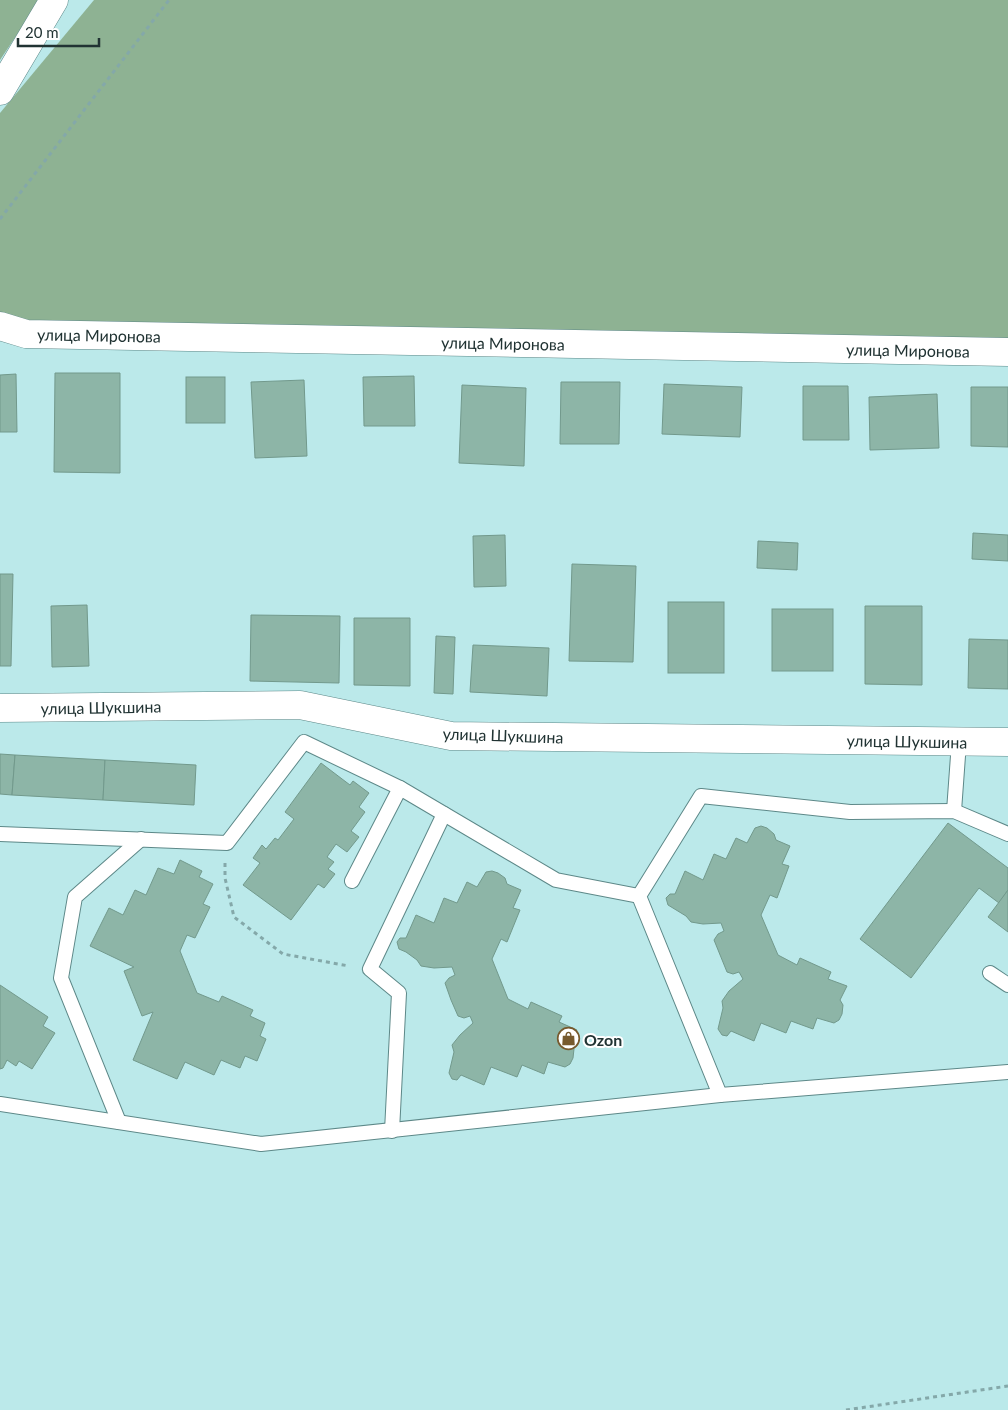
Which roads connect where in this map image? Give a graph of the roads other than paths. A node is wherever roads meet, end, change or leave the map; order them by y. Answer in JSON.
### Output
{"nodes":[{"id":1,"x":54,"y":0,"type":"edge"},
{"id":2,"x":0,"y":91,"type":"edge"},
{"id":3,"x":0,"y":326,"type":"edge"},
{"id":4,"x":1008,"y":352,"type":"edge"},
{"id":5,"x":0,"y":708,"type":"edge"},
{"id":6,"x":958,"y":742,"type":"junction"},
{"id":7,"x":1008,"y":742,"type":"edge"},
{"id":8,"x":400,"y":788,"type":"junction"},
{"id":9,"x":954,"y":811,"type":"junction"},
{"id":10,"x":444,"y":814,"type":"junction"},
{"id":11,"x":0,"y":834,"type":"edge"},
{"id":12,"x":1008,"y":834,"type":"edge"},
{"id":13,"x":142,"y":839,"type":"junction"},
{"id":14,"x":352,"y":881,"type":"dead end"},
{"id":15,"x":639,"y":896,"type":"junction"},
{"id":16,"x":990,"y":973,"type":"dead end"},
{"id":17,"x":1008,"y":985,"type":"edge"},
{"id":18,"x":1008,"y":1072,"type":"edge"},
{"id":19,"x":720,"y":1095,"type":"junction"},
{"id":20,"x":0,"y":1104,"type":"edge"},
{"id":21,"x":119,"y":1122,"type":"junction"},
{"id":22,"x":392,"y":1130,"type":"junction"}],
"edges":[{"from":1,"to":2,"type":"street"},
{"from":3,"to":4,"type":"street","name":"улица Миронова"},
{"from":5,"to":6,"type":"street","name":"улица Шукшина"},
{"from":6,"to":7,"type":"street","name":"улица Шукшина"},
{"from":6,"to":9,"type":"lane"},
{"from":8,"to":10,"type":"lane"},
{"from":8,"to":13,"type":"lane"},
{"from":8,"to":14,"type":"lane"},
{"from":9,"to":12,"type":"lane"},
{"from":9,"to":15,"type":"lane"},
{"from":10,"to":15,"type":"lane"},
{"from":10,"to":22,"type":"lane"},
{"from":11,"to":13,"type":"lane"},
{"from":13,"to":21,"type":"lane"},
{"from":15,"to":19,"type":"lane"},
{"from":16,"to":17,"type":"lane"},
{"from":18,"to":19,"type":"lane"},
{"from":19,"to":22,"type":"lane"},
{"from":20,"to":21,"type":"lane"},
{"from":21,"to":22,"type":"lane"}]}
